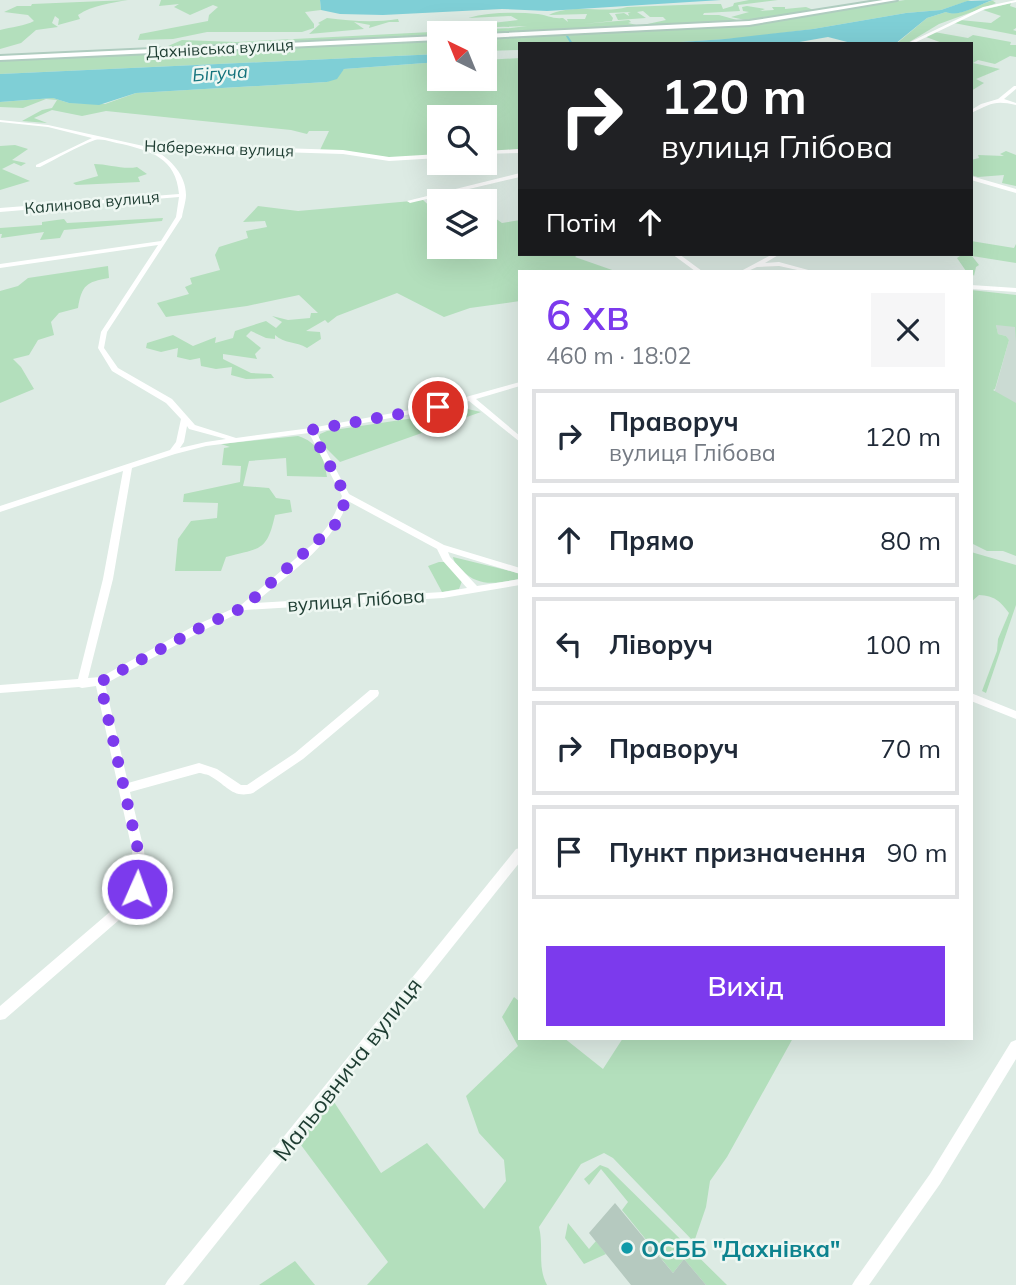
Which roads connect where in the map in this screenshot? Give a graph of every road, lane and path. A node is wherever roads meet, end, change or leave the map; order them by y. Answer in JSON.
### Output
{"nodes":[{"id":1,"x":894,"y":0,"type":"edge"},
{"id":2,"x":1016,"y":1,"type":"edge"},
{"id":3,"x":497,"y":35,"type":"edge"},
{"id":4,"x":427,"y":39,"type":"edge"},
{"id":5,"x":912,"y":42,"type":"edge"},
{"id":6,"x":0,"y":58,"type":"edge"},
{"id":7,"x":1016,"y":88,"type":"edge"},
{"id":8,"x":1000,"y":100,"type":"junction"},
{"id":9,"x":973,"y":103,"type":"edge"},
{"id":10,"x":983,"y":104,"type":"junction"},
{"id":11,"x":1016,"y":104,"type":"edge"},
{"id":12,"x":973,"y":111,"type":"edge"},
{"id":13,"x":0,"y":121,"type":"edge"},
{"id":14,"x":15,"y":122,"type":"junction"},
{"id":15,"x":0,"y":129,"type":"edge"},
{"id":16,"x":98,"y":137,"type":"junction"},
{"id":17,"x":181,"y":147,"type":"junction"},
{"id":18,"x":148,"y":149,"type":"junction"},
{"id":19,"x":518,"y":151,"type":"edge"},
{"id":20,"x":497,"y":152,"type":"edge"},
{"id":21,"x":162,"y":157,"type":"junction"},
{"id":22,"x":427,"y":157,"type":"edge"},
{"id":23,"x":38,"y":166,"type":"dead end"},
{"id":24,"x":518,"y":175,"type":"edge"},
{"id":25,"x":973,"y":179,"type":"edge"},
{"id":26,"x":1016,"y":191,"type":"edge"},
{"id":27,"x":183,"y":195,"type":"junction"},
{"id":28,"x":410,"y":201,"type":"dead end"},
{"id":29,"x":0,"y":210,"type":"edge"},
{"id":30,"x":164,"y":242,"type":"junction"},
{"id":31,"x":678,"y":256,"type":"edge"},
{"id":32,"x":773,"y":256,"type":"edge"},
{"id":33,"x":777,"y":256,"type":"edge"},
{"id":34,"x":757,"y":265,"type":"junction"},
{"id":35,"x":784,"y":265,"type":"junction"},
{"id":36,"x":0,"y":266,"type":"edge"},
{"id":37,"x":698,"y":270,"type":"edge"},
{"id":38,"x":746,"y":270,"type":"edge"},
{"id":39,"x":805,"y":270,"type":"edge"},
{"id":40,"x":973,"y":287,"type":"edge"},
{"id":41,"x":1016,"y":290,"type":"edge"},
{"id":42,"x":518,"y":385,"type":"edge"},
{"id":43,"x":472,"y":399,"type":"junction"},
{"id":44,"x":185,"y":419,"type":"junction"},
{"id":45,"x":311,"y":430,"type":"junction"},
{"id":46,"x":518,"y":438,"type":"edge"},
{"id":47,"x":237,"y":439,"type":"junction"},
{"id":48,"x":173,"y":452,"type":"junction"},
{"id":49,"x":128,"y":466,"type":"junction"},
{"id":50,"x":346,"y":496,"type":"junction"},
{"id":51,"x":0,"y":509,"type":"edge"},
{"id":52,"x":441,"y":547,"type":"junction"},
{"id":53,"x":518,"y":570,"type":"edge"},
{"id":54,"x":518,"y":582,"type":"edge"},
{"id":55,"x":475,"y":590,"type":"junction"},
{"id":56,"x":244,"y":607,"type":"junction"},
{"id":57,"x":100,"y":682,"type":"junction"},
{"id":58,"x":82,"y":684,"type":"junction"},
{"id":59,"x":0,"y":689,"type":"edge"},
{"id":60,"x":374,"y":693,"type":"dead end"},
{"id":61,"x":973,"y":698,"type":"edge"},
{"id":62,"x":1016,"y":715,"type":"edge"},
{"id":63,"x":124,"y":789,"type":"junction"},
{"id":64,"x":518,"y":855,"type":"edge"},
{"id":65,"x":0,"y":1014,"type":"edge"},
{"id":66,"x":1016,"y":1047,"type":"edge"},
{"id":67,"x":173,"y":1285,"type":"edge"},
{"id":68,"x":860,"y":1285,"type":"edge"}],
"edges":[{"from":1,"to":3,"type":"street"},
{"from":2,"to":5,"type":"street"},
{"from":4,"to":6,"type":"street","name":"Дахнівська вулиця"},
{"from":7,"to":8,"type":"street"},
{"from":8,"to":10,"type":"street"},
{"from":8,"to":11,"type":"street"},
{"from":9,"to":10,"type":"street"},
{"from":10,"to":12,"type":"street"},
{"from":13,"to":14,"type":"street","name":"Набережна вулиця"},
{"from":14,"to":15,"type":"street"},
{"from":14,"to":16,"type":"street","name":"Набережна вулиця"},
{"from":16,"to":18,"type":"street","name":"Набережна вулиця"},
{"from":16,"to":23,"type":"street"},
{"from":17,"to":18,"type":"street","name":"Набережна вулиця"},
{"from":17,"to":21,"type":"street"},
{"from":17,"to":22,"type":"street","name":"Набережна вулиця"},
{"from":18,"to":21,"type":"street"},
{"from":19,"to":20,"type":"street"},
{"from":21,"to":27,"type":"street"},
{"from":24,"to":28,"type":"street"},
{"from":25,"to":26,"type":"street"},
{"from":27,"to":29,"type":"street","name":"Калинова вулиця"},
{"from":27,"to":30,"type":"street"},
{"from":30,"to":36,"type":"street"},
{"from":30,"to":44,"type":"street"},
{"from":31,"to":37,"type":"street"},
{"from":32,"to":34,"type":"street"},
{"from":33,"to":35,"type":"street"},
{"from":34,"to":35,"type":"street"},
{"from":34,"to":38,"type":"street"},
{"from":35,"to":39,"type":"street"},
{"from":40,"to":41,"type":"street"},
{"from":42,"to":43,"type":"street"},
{"from":43,"to":45,"type":"street"},
{"from":43,"to":46,"type":"street"},
{"from":44,"to":47,"type":"street"},
{"from":44,"to":48,"type":"street"},
{"from":45,"to":47,"type":"street"},
{"from":45,"to":50,"type":"street"},
{"from":47,"to":48,"type":"street"},
{"from":48,"to":49,"type":"street"},
{"from":49,"to":51,"type":"street"},
{"from":49,"to":58,"type":"street"},
{"from":50,"to":52,"type":"street"},
{"from":50,"to":56,"type":"street"},
{"from":52,"to":53,"type":"street"},
{"from":52,"to":55,"type":"street"},
{"from":54,"to":55,"type":"street","name":"вулиця Глібова"},
{"from":55,"to":56,"type":"street","name":"вулиця Глібова"},
{"from":56,"to":57,"type":"street","name":"вулиця Глібова"},
{"from":57,"to":58,"type":"street","name":"вулиця Глібова"},
{"from":57,"to":63,"type":"street"},
{"from":58,"to":59,"type":"street","name":"вулиця Глібова"},
{"from":60,"to":63,"type":"street"},
{"from":61,"to":62,"type":"street"},
{"from":63,"to":65,"type":"street"},
{"from":64,"to":67,"type":"street","name":"Мальовнича вулиця"},
{"from":66,"to":68,"type":"street"}]}
